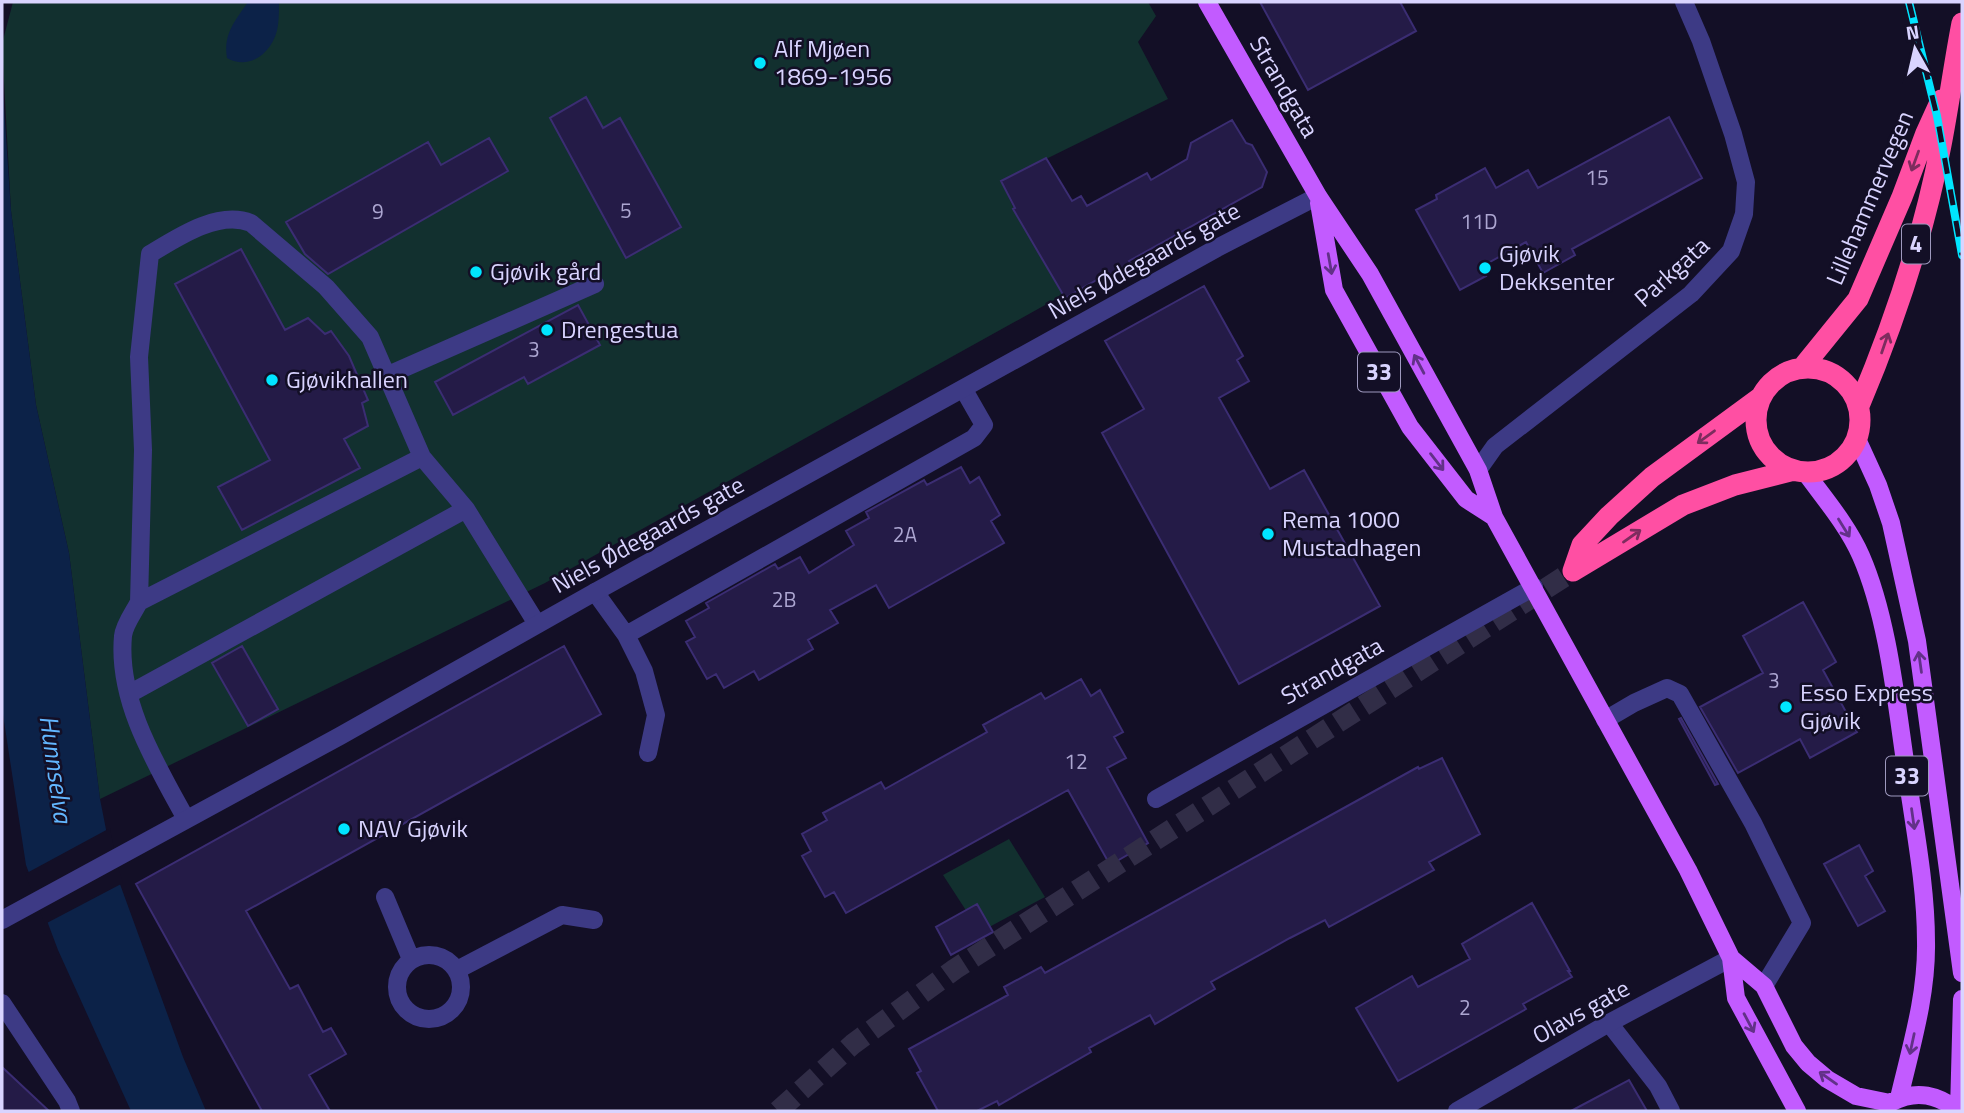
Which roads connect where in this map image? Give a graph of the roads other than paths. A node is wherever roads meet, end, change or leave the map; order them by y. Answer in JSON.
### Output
{"nodes":[{"id":1,"x":1207,"y":2,"type":"edge"},
{"id":2,"x":1684,"y":2,"type":"edge"},
{"id":3,"x":1962,"y":23,"type":"edge"},
{"id":4,"x":1952,"y":76,"type":"junction"},
{"id":5,"x":1318,"y":196,"type":"junction"},
{"id":6,"x":595,"y":284,"type":"dead end"},
{"id":7,"x":1802,"y":368,"type":"junction"},
{"id":8,"x":386,"y":376,"type":"junction"},
{"id":9,"x":964,"y":390,"type":"junction"},
{"id":10,"x":1761,"y":397,"type":"junction"},
{"id":11,"x":1859,"y":406,"type":"junction"},
{"id":12,"x":1857,"y":439,"type":"junction"},
{"id":13,"x":422,"y":457,"type":"junction"},
{"id":14,"x":1478,"y":470,"type":"junction"},
{"id":15,"x":1799,"y":471,"type":"junction"},
{"id":16,"x":466,"y":509,"type":"junction"},
{"id":17,"x":1494,"y":517,"type":"junction"},
{"id":18,"x":1534,"y":587,"type":"junction"},
{"id":19,"x":595,"y":592,"type":"junction"},
{"id":20,"x":139,"y":602,"type":"junction"},
{"id":21,"x":537,"y":624,"type":"junction"},
{"id":22,"x":626,"y":635,"type":"junction"},
{"id":23,"x":130,"y":694,"type":"junction"},
{"id":24,"x":1605,"y":720,"type":"junction"},
{"id":25,"x":648,"y":753,"type":"dead end"},
{"id":26,"x":1156,"y":799,"type":"dead end"},
{"id":27,"x":186,"y":819,"type":"junction"},
{"id":28,"x":386,"y":897,"type":"dead end"},
{"id":29,"x":2,"y":920,"type":"edge"},
{"id":30,"x":594,"y":920,"type":"dead end"},
{"id":31,"x":1731,"y":958,"type":"junction"},
{"id":32,"x":411,"y":959,"type":"junction"},
{"id":33,"x":457,"y":970,"type":"junction"},
{"id":34,"x":1962,"y":972,"type":"edge"},
{"id":35,"x":1764,"y":986,"type":"junction"},
{"id":36,"x":1962,"y":999,"type":"edge"},
{"id":37,"x":2,"y":1003,"type":"edge"},
{"id":38,"x":1609,"y":1023,"type":"junction"},
{"id":39,"x":1890,"y":1104,"type":"edge"},
{"id":40,"x":71,"y":1111,"type":"edge"},
{"id":41,"x":1457,"y":1111,"type":"edge"},
{"id":42,"x":1671,"y":1111,"type":"edge"},
{"id":43,"x":1797,"y":1111,"type":"edge"},
{"id":44,"x":1959,"y":1111,"type":"edge"}],
"edges":[{"from":1,"to":5,"type":"main road","name":"Strandgata","number":"33"},
{"from":2,"to":14,"type":"street","name":"Parkgata"},
{"from":3,"to":4,"type":"highway","name":"Lillehammervegen","number":"4"},
{"from":4,"to":7,"type":"highway","name":"Lillehammervegen","number":"4","one_way":true},
{"from":11,"to":4,"type":"highway","name":"Lillehammervegen","number":"4","one_way":true},
{"from":5,"to":9,"type":"street","name":"Niels Ødegaards gate"},
{"from":14,"to":5,"type":"main road","name":"Strandgata","number":"33","one_way":true},
{"from":5,"to":17,"type":"main road","name":"Strandgata","number":"33","one_way":true},
{"from":6,"to":8,"type":"street"},
{"from":7,"to":10,"type":"highway","number":"4"},
{"from":7,"to":11,"type":"highway"},
{"from":8,"to":13,"type":"street"},
{"from":8,"to":20,"type":"street"},
{"from":9,"to":19,"type":"street","name":"Niels Ødegaards gate"},
{"from":9,"to":22,"type":"street"},
{"from":10,"to":15,"type":"highway"},
{"from":10,"to":15,"type":"highway","number":"4","one_way":true},
{"from":11,"to":12,"type":"highway","number":"4"},
{"from":12,"to":15,"type":"highway","number":"4"},
{"from":34,"to":12,"type":"main road","number":"33","one_way":true},
{"from":13,"to":16,"type":"street"},
{"from":13,"to":20,"type":"street"},
{"from":14,"to":17,"type":"main road","name":"Strandgata","number":"33"},
{"from":15,"to":39,"type":"main road","number":"33","one_way":true},
{"from":16,"to":21,"type":"street"},
{"from":16,"to":23,"type":"street"},
{"from":17,"to":18,"type":"main road","name":"Strandgata","number":"33"},
{"from":18,"to":24,"type":"main road","name":"Strandgata","number":"33"},
{"from":18,"to":26,"type":"street","name":"Strandgata"},
{"from":19,"to":21,"type":"street","name":"Niels Ødegaards gate"},
{"from":19,"to":22,"type":"street"},
{"from":20,"to":23,"type":"street"},
{"from":21,"to":27,"type":"street","name":"Niels Ødegaards gate"},
{"from":22,"to":25,"type":"street"},
{"from":23,"to":27,"type":"street"},
{"from":24,"to":31,"type":"main road","name":"Strandgata","number":"33"},
{"from":24,"to":35,"type":"street"},
{"from":27,"to":29,"type":"street","name":"Niels Ødegaards gate"},
{"from":28,"to":32,"type":"street"},
{"from":30,"to":33,"type":"street"},
{"from":31,"to":35,"type":"main road","name":"Strandgata","number":"33"},
{"from":31,"to":38,"type":"street","name":"Olavs gate"},
{"from":31,"to":43,"type":"main road","name":"Strandgata","number":"33","one_way":true},
{"from":32,"to":33,"type":"street"},
{"from":32,"to":33,"type":"street"},
{"from":39,"to":35,"type":"main road","name":"Strandgata","number":"33","one_way":true},
{"from":36,"to":44,"type":"main road","number":"33"},
{"from":37,"to":40,"type":"street"},
{"from":38,"to":41,"type":"street","name":"Olavs gate"},
{"from":38,"to":42,"type":"street"},
{"from":39,"to":44,"type":"main road","number":"33"}]}
